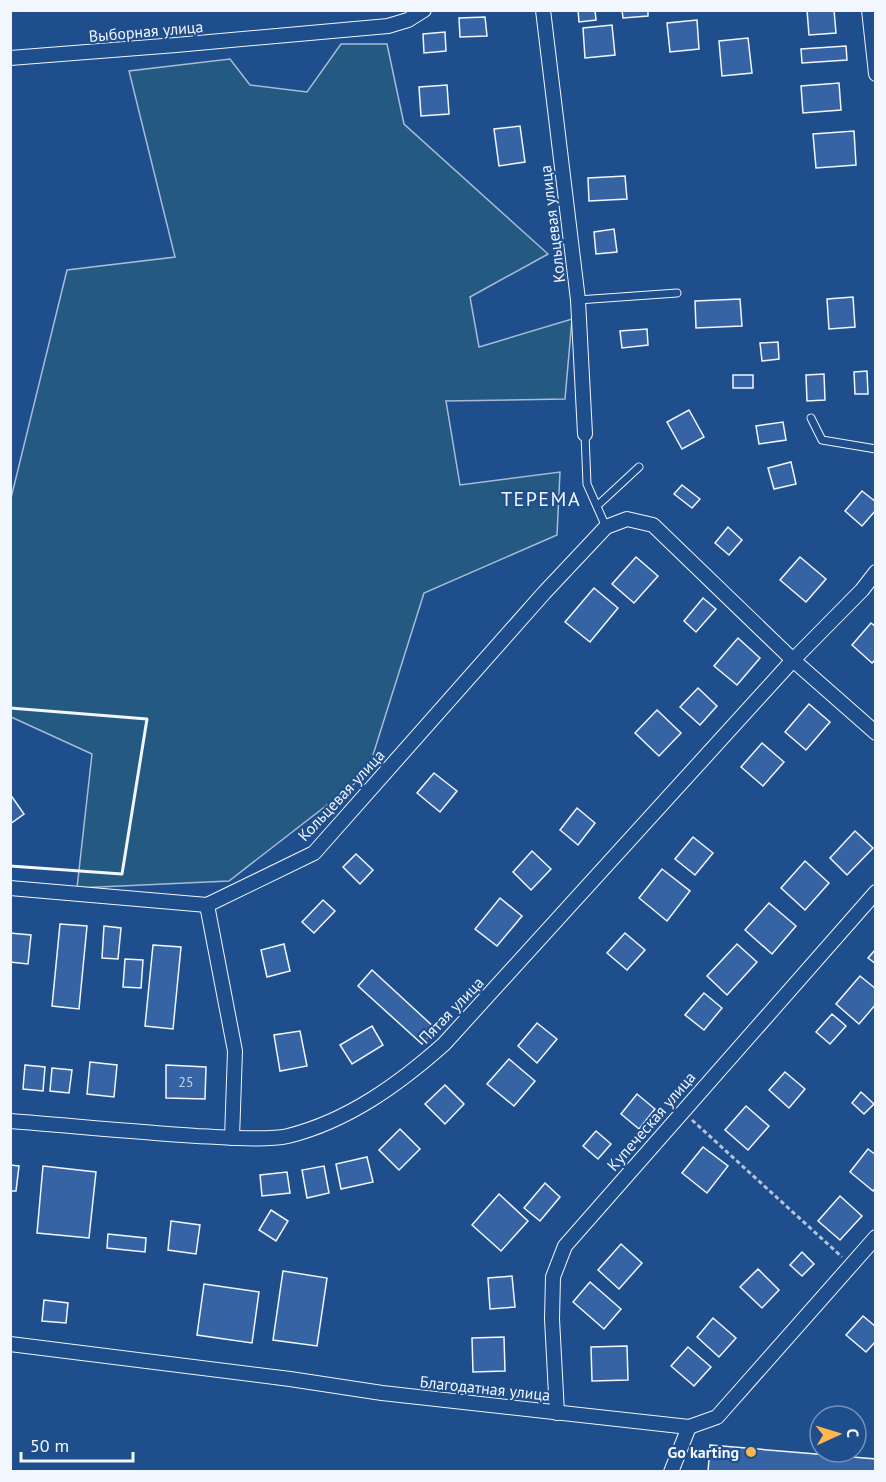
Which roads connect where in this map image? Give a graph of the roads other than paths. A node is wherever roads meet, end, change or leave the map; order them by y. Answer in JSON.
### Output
{"nodes":[{"id":1,"x":424,"y":10,"type":"edge"},
{"id":2,"x":543,"y":10,"type":"edge"},
{"id":3,"x":869,"y":10,"type":"edge"},
{"id":4,"x":10,"y":58,"type":"edge"},
{"id":5,"x":876,"y":74,"type":"edge"},
{"id":6,"x":677,"y":293,"type":"dead end"},
{"id":7,"x":578,"y":300,"type":"junction"},
{"id":8,"x":811,"y":418,"type":"dead end"},
{"id":9,"x":585,"y":434,"type":"joint"},
{"id":10,"x":876,"y":449,"type":"edge"},
{"id":11,"x":639,"y":467,"type":"dead end"},
{"id":12,"x":598,"y":505,"type":"junction"},
{"id":13,"x":606,"y":526,"type":"junction"},
{"id":14,"x":876,"y":572,"type":"edge"},
{"id":15,"x":793,"y":660,"type":"junction"},
{"id":16,"x":876,"y":733,"type":"edge"},
{"id":17,"x":10,"y":888,"type":"edge"},
{"id":18,"x":876,"y":892,"type":"edge"},
{"id":19,"x":207,"y":905,"type":"junction"},
{"id":20,"x":10,"y":1121,"type":"edge"},
{"id":21,"x":232,"y":1138,"type":"junction"},
{"id":22,"x":876,"y":1237,"type":"edge"},
{"id":23,"x":10,"y":1344,"type":"edge"},
{"id":24,"x":557,"y":1413,"type":"junction"},
{"id":25,"x":689,"y":1427,"type":"junction"},
{"id":26,"x":671,"y":1472,"type":"edge"}],
"edges":[{"from":1,"to":4,"type":"street","name":"Выборная улица"},
{"from":2,"to":7,"type":"street","name":"Кольцевая улица"},
{"from":3,"to":5,"type":"street"},
{"from":6,"to":7,"type":"lane"},
{"from":7,"to":9,"type":"street","name":"Кольцевая улица"},
{"from":8,"to":10,"type":"lane"},
{"from":9,"to":12,"type":"lane"},
{"from":11,"to":12,"type":"lane"},
{"from":12,"to":13,"type":"lane"},
{"from":13,"to":15,"type":"street"},
{"from":13,"to":19,"type":"street","name":"Кольцевая улица"},
{"from":14,"to":15,"type":"street","name":"Пятая улица"},
{"from":15,"to":16,"type":"street"},
{"from":15,"to":21,"type":"street","name":"Пятая улица"},
{"from":17,"to":19,"type":"street"},
{"from":18,"to":24,"type":"street","name":"Купеческая улица"},
{"from":19,"to":21,"type":"street"},
{"from":20,"to":21,"type":"street","name":"Пятая улица"},
{"from":22,"to":25,"type":"street","name":"Благодатная улица"},
{"from":23,"to":24,"type":"street","name":"Благодатная улица"},
{"from":24,"to":25,"type":"street","name":"Благодатная улица"},
{"from":25,"to":26,"type":"street"}]}
